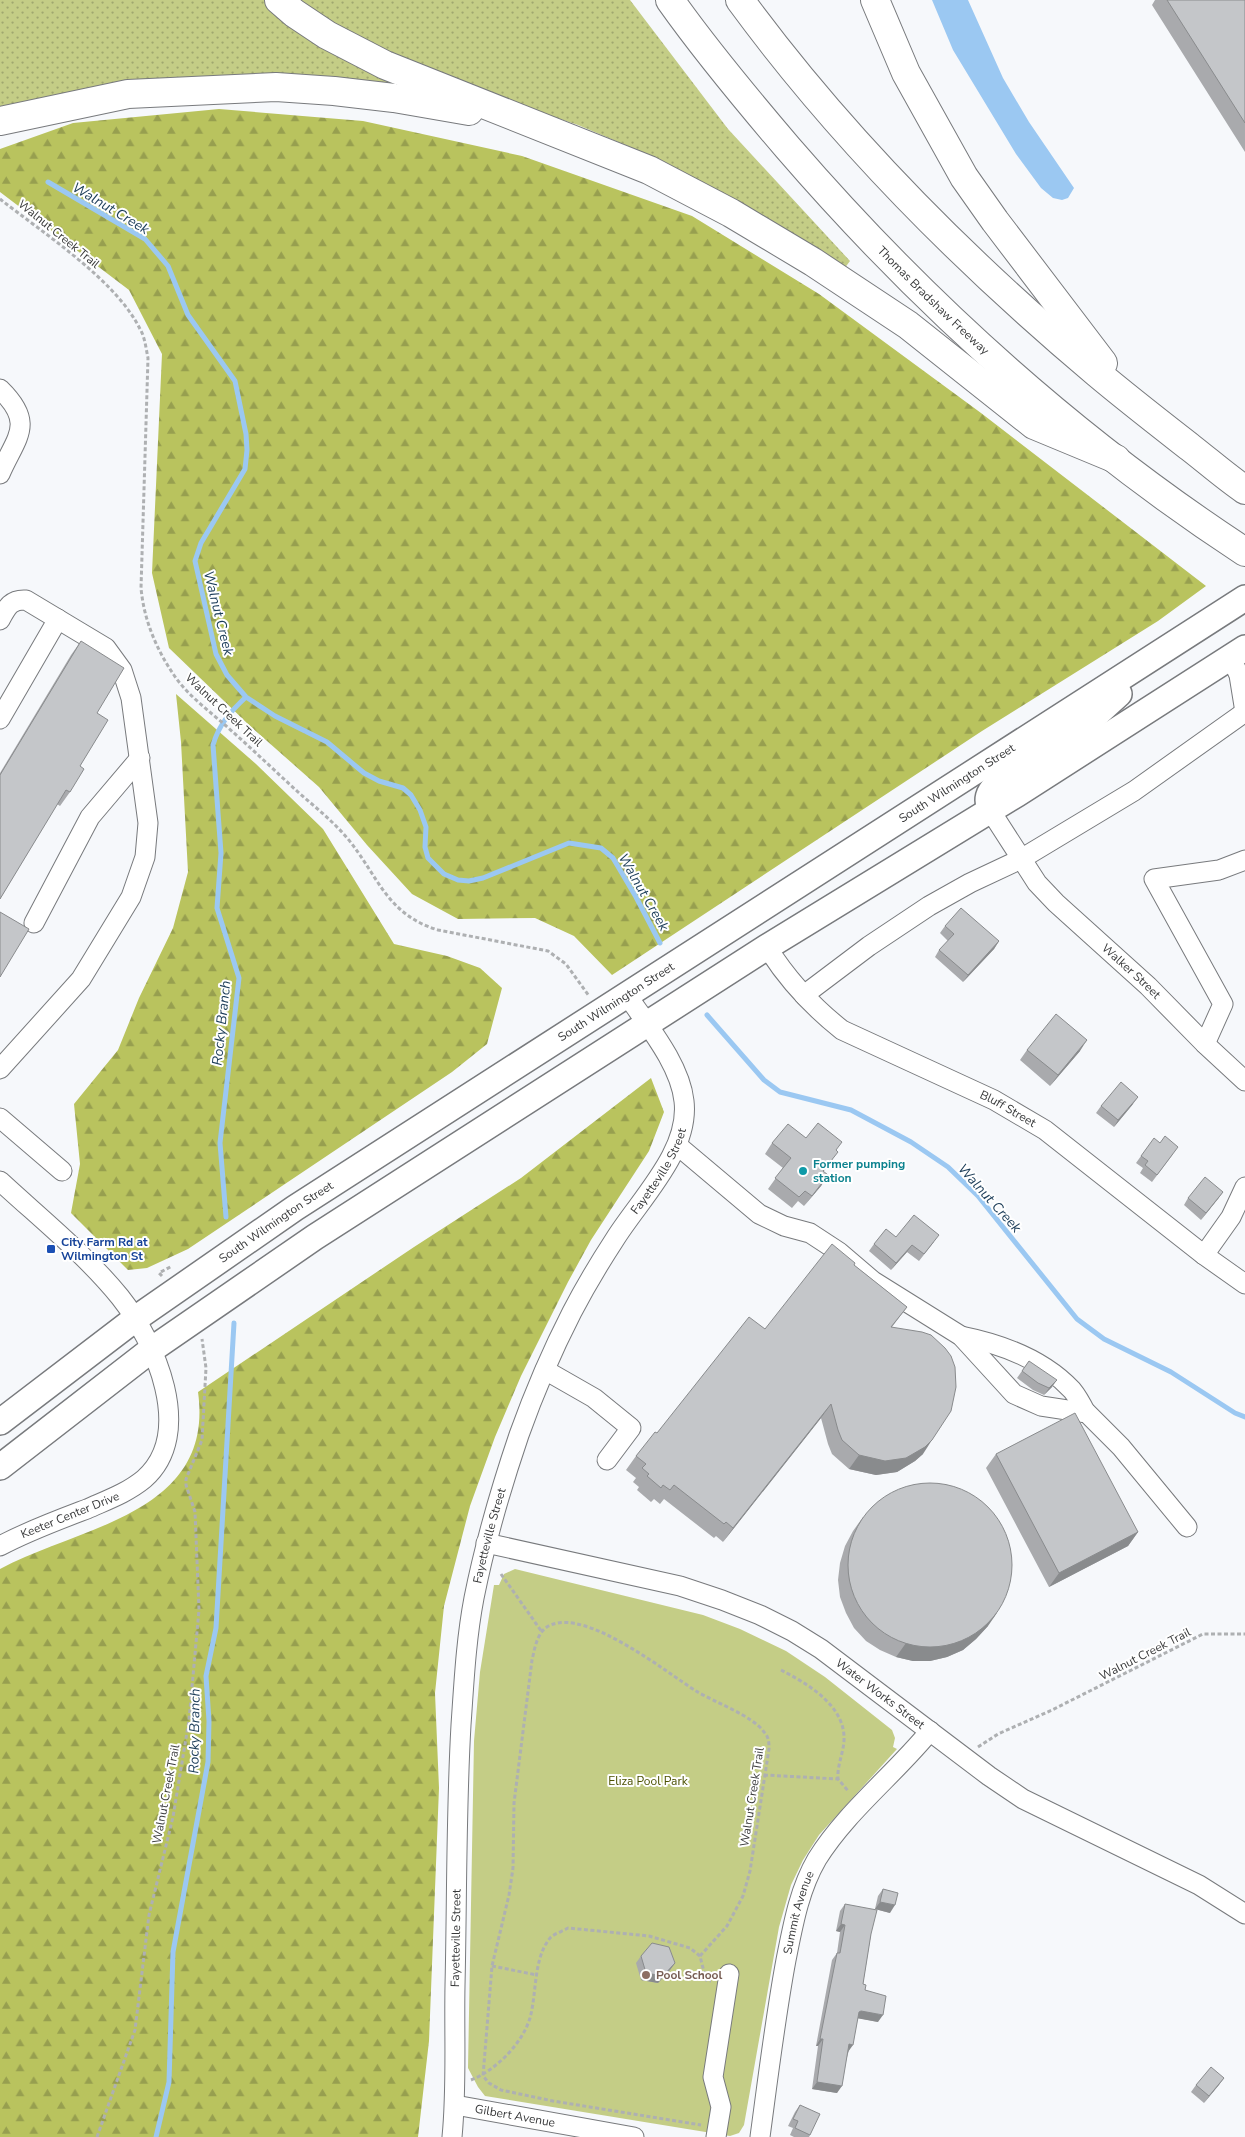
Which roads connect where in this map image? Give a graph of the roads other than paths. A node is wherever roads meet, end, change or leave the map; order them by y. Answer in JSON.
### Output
{"nodes":[{"id":1,"x":279,"y":0,"type":"edge"},
{"id":2,"x":670,"y":0,"type":"edge"},
{"id":3,"x":740,"y":0,"type":"edge"},
{"id":4,"x":875,"y":0,"type":"edge"},
{"id":5,"x":0,"y":121,"type":"edge"},
{"id":6,"x":522,"y":121,"type":"junction"},
{"id":7,"x":0,"y":389,"type":"edge"},
{"id":8,"x":1132,"y":403,"type":"junction"},
{"id":9,"x":1116,"y":460,"type":"junction"},
{"id":10,"x":0,"y":474,"type":"edge"},
{"id":11,"x":1242,"y":488,"type":"edge"},
{"id":12,"x":1245,"y":552,"type":"edge"},
{"id":13,"x":1245,"y":598,"type":"edge"},
{"id":14,"x":58,"y":619,"type":"junction"},
{"id":15,"x":0,"y":620,"type":"edge"},
{"id":16,"x":1168,"y":648,"type":"junction"},
{"id":17,"x":1238,"y":653,"type":"edge"},
{"id":18,"x":1245,"y":712,"type":"edge"},
{"id":19,"x":0,"y":719,"type":"edge"},
{"id":20,"x":140,"y":758,"type":"junction"},
{"id":21,"x":990,"y":810,"type":"junction"},
{"id":22,"x":1021,"y":859,"type":"junction"},
{"id":23,"x":1245,"y":860,"type":"edge"},
{"id":24,"x":34,"y":922,"type":"dead end"},
{"id":25,"x":767,"y":947,"type":"junction"},
{"id":26,"x":628,"y":995,"type":"junction"},
{"id":27,"x":804,"y":995,"type":"junction"},
{"id":28,"x":647,"y":1024,"type":"junction"},
{"id":29,"x":1205,"y":1044,"type":"junction"},
{"id":30,"x":0,"y":1069,"type":"edge"},
{"id":31,"x":1245,"y":1080,"type":"edge"},
{"id":32,"x":0,"y":1118,"type":"edge"},
{"id":33,"x":677,"y":1146,"type":"junction"},
{"id":34,"x":62,"y":1171,"type":"dead end"},
{"id":35,"x":0,"y":1181,"type":"edge"},
{"id":36,"x":1245,"y":1187,"type":"edge"},
{"id":37,"x":1204,"y":1255,"type":"junction"},
{"id":38,"x":1245,"y":1284,"type":"edge"},
{"id":39,"x":135,"y":1319,"type":"junction"},
{"id":40,"x":961,"y":1336,"type":"junction"},
{"id":41,"x":151,"y":1350,"type":"junction"},
{"id":42,"x":545,"y":1370,"type":"junction"},
{"id":43,"x":1086,"y":1413,"type":"junction"},
{"id":44,"x":0,"y":1422,"type":"edge"},
{"id":45,"x":607,"y":1460,"type":"dead end"},
{"id":46,"x":0,"y":1468,"type":"edge"},
{"id":47,"x":1188,"y":1527,"type":"dead end"},
{"id":48,"x":486,"y":1543,"type":"junction"},
{"id":49,"x":0,"y":1546,"type":"edge"},
{"id":50,"x":930,"y":1731,"type":"junction"},
{"id":51,"x":1245,"y":1914,"type":"edge"},
{"id":52,"x":728,"y":1978,"type":"road end"},
{"id":53,"x":455,"y":2105,"type":"junction"},
{"id":54,"x":717,"y":2132,"type":"edge"},
{"id":55,"x":452,"y":2137,"type":"edge"},
{"id":56,"x":634,"y":2137,"type":"edge"},
{"id":57,"x":760,"y":2137,"type":"edge"}],
"edges":[{"from":1,"to":6,"type":"highway"},
{"from":2,"to":9,"type":"highway","name":"Thomas Bradshaw Freeway"},
{"from":3,"to":8,"type":"highway"},
{"from":4,"to":8,"type":"highway"},
{"from":5,"to":6,"type":"highway"},
{"from":6,"to":9,"type":"highway"},
{"from":7,"to":10,"type":"street"},
{"from":8,"to":11,"type":"highway"},
{"from":9,"to":12,"type":"highway","name":"Thomas Bradshaw Freeway"},
{"from":13,"to":16,"type":"main road","name":"South Wilmington Street"},
{"from":14,"to":15,"type":"street"},
{"from":14,"to":19,"type":"street"},
{"from":14,"to":20,"type":"street"},
{"from":16,"to":21,"type":"main road"},
{"from":16,"to":26,"type":"main road","name":"South Wilmington Street"},
{"from":17,"to":18,"type":"street"},
{"from":17,"to":21,"type":"main road"},
{"from":18,"to":22,"type":"street"},
{"from":20,"to":24,"type":"street"},
{"from":20,"to":30,"type":"street"},
{"from":21,"to":22,"type":"street","name":"Walker Street"},
{"from":21,"to":25,"type":"main road"},
{"from":22,"to":27,"type":"street"},
{"from":22,"to":29,"type":"street","name":"Walker Street"},
{"from":23,"to":29,"type":"street"},
{"from":25,"to":27,"type":"street","name":"Bluff Street"},
{"from":25,"to":28,"type":"main road"},
{"from":26,"to":28,"type":"street","name":"Fayetteville Street"},
{"from":26,"to":39,"type":"main road","name":"South Wilmington Street"},
{"from":27,"to":37,"type":"street","name":"Bluff Street"},
{"from":28,"to":33,"type":"street","name":"Fayetteville Street"},
{"from":28,"to":41,"type":"main road"},
{"from":29,"to":31,"type":"street","name":"Walker Street"},
{"from":32,"to":34,"type":"street"},
{"from":33,"to":40,"type":"street"},
{"from":33,"to":42,"type":"street","name":"Fayetteville Street"},
{"from":35,"to":39,"type":"street","name":"Keeter Center Drive"},
{"from":36,"to":37,"type":"street"},
{"from":37,"to":38,"type":"street","name":"Bluff Street"},
{"from":39,"to":41,"type":"street","name":"Keeter Center Drive"},
{"from":39,"to":44,"type":"main road","name":"South Wilmington Street"},
{"from":40,"to":43,"type":"street"},
{"from":40,"to":43,"type":"street"},
{"from":41,"to":46,"type":"main road"},
{"from":41,"to":49,"type":"street","name":"Keeter Center Drive"},
{"from":42,"to":45,"type":"street"},
{"from":42,"to":48,"type":"street","name":"Fayetteville Street"},
{"from":43,"to":47,"type":"street"},
{"from":48,"to":50,"type":"street","name":"Water Works Street"},
{"from":48,"to":53,"type":"street","name":"Fayetteville Street"},
{"from":50,"to":51,"type":"street","name":"Water Works Street"},
{"from":50,"to":57,"type":"street","name":"Summit Avenue"},
{"from":52,"to":54,"type":"street"},
{"from":53,"to":55,"type":"street","name":"Fayetteville Street"},
{"from":53,"to":56,"type":"street","name":"Gilbert Avenue"}]}
